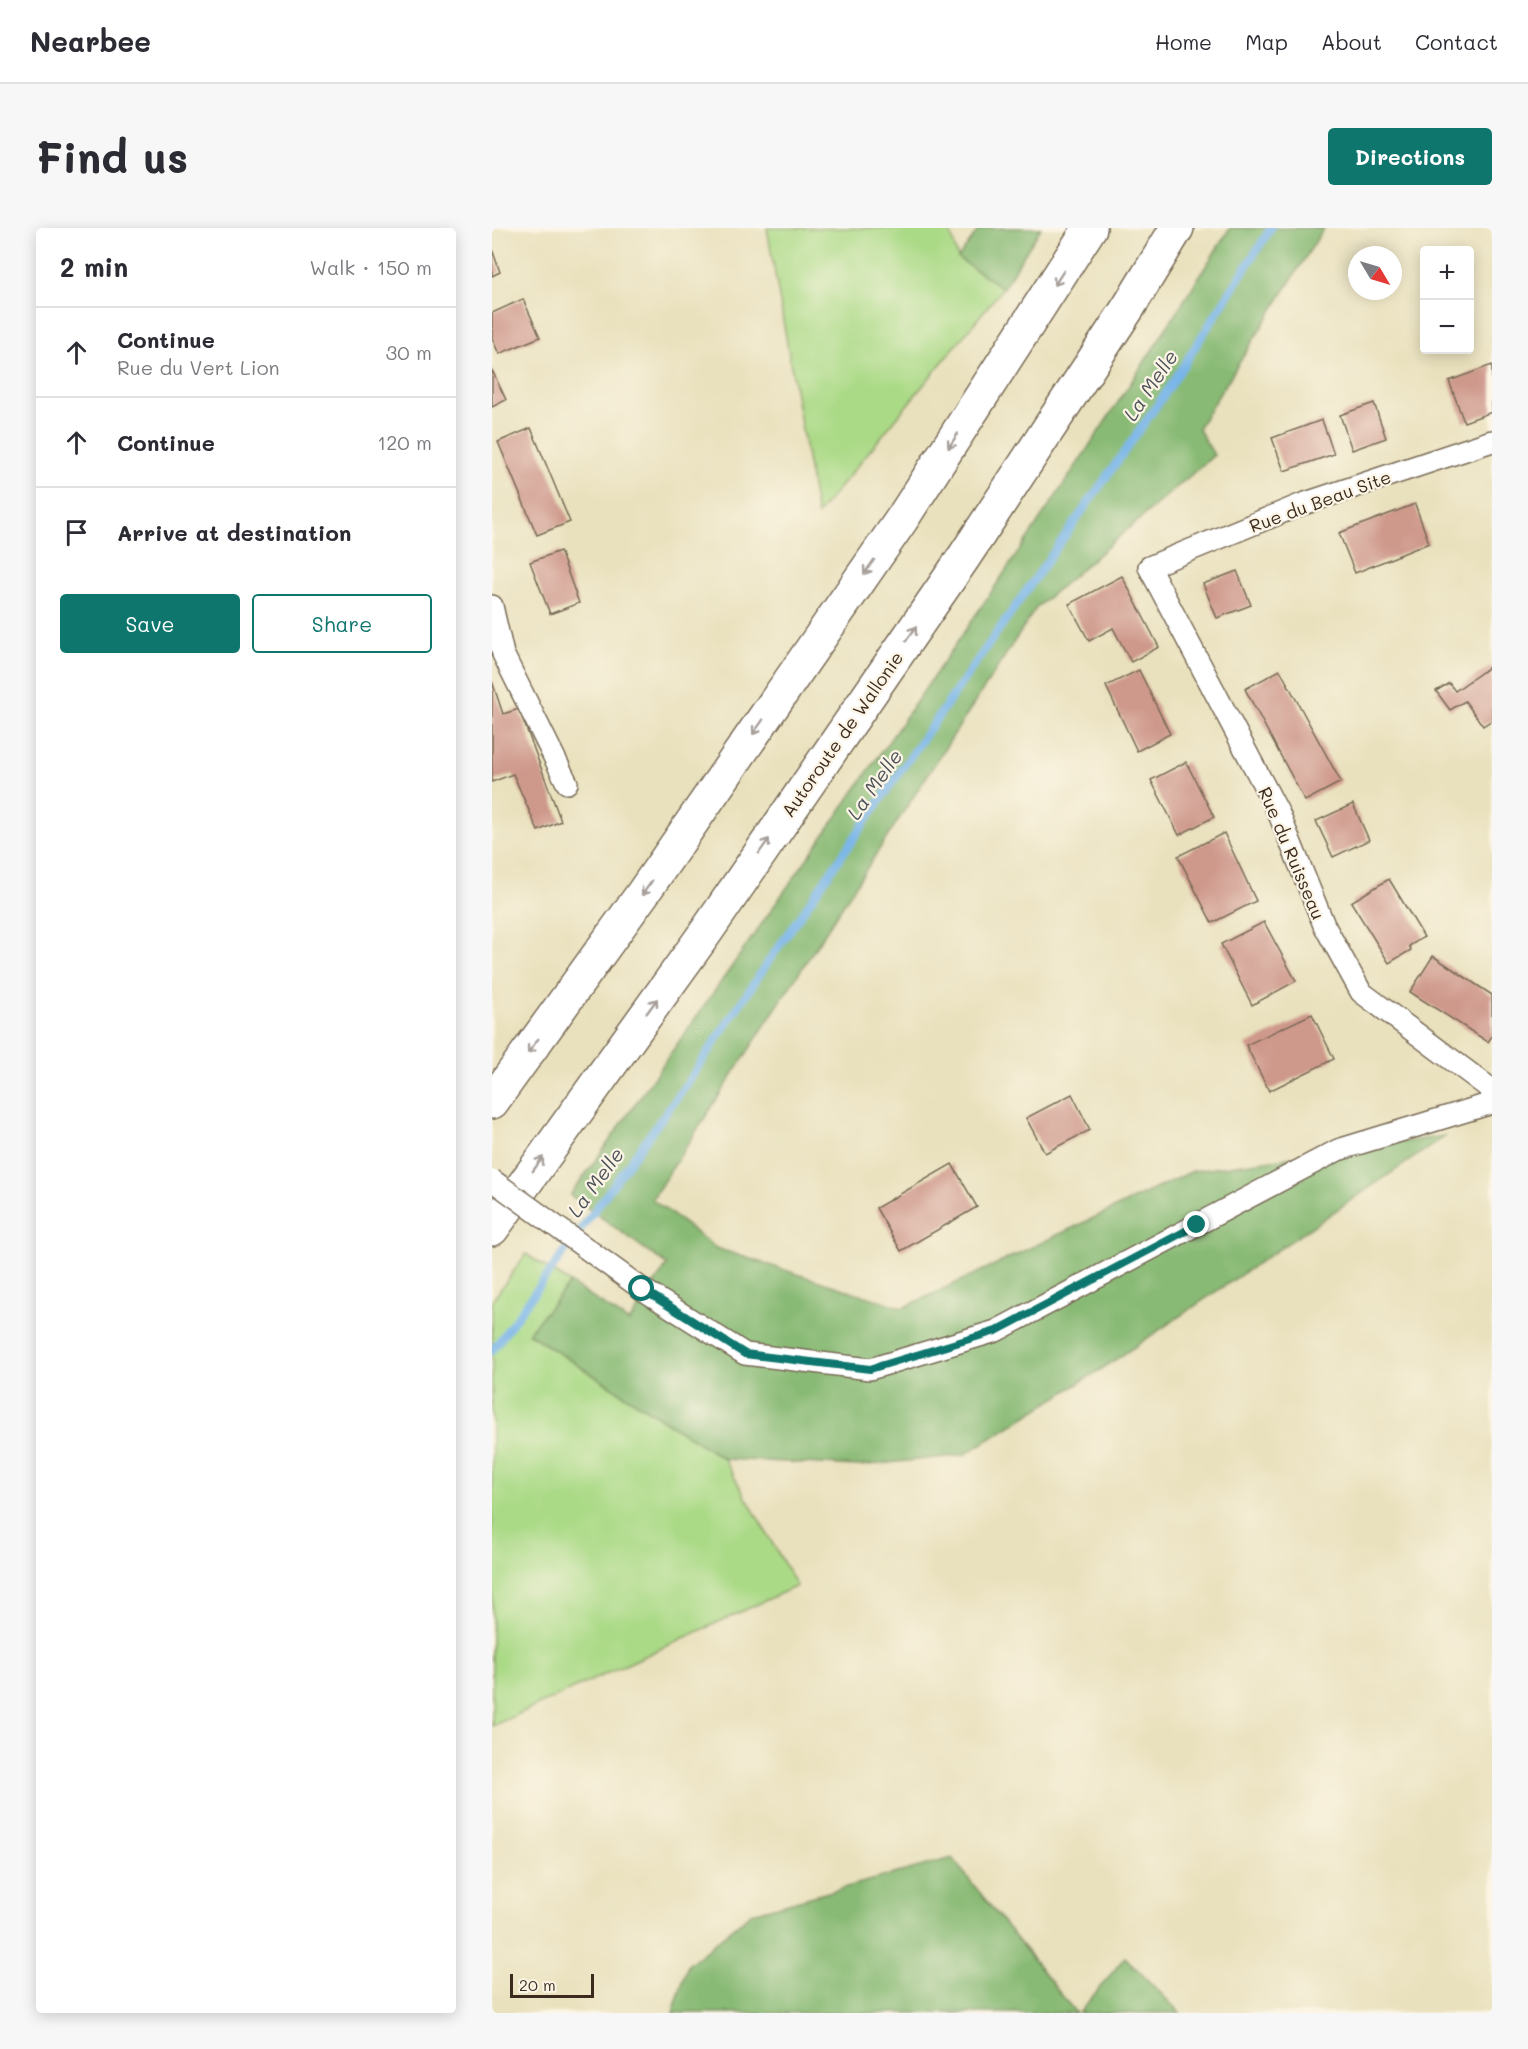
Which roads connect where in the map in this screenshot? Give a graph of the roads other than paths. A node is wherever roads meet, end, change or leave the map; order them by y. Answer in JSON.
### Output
{"nodes":[{"id":1,"x":1090,"y":228,"type":"edge"},
{"id":2,"x":1177,"y":228,"type":"edge"},
{"id":3,"x":1492,"y":441,"type":"edge"},
{"id":4,"x":1149,"y":567,"type":"joint"},
{"id":5,"x":492,"y":606,"type":"edge"},
{"id":6,"x":567,"y":783,"type":"dead end"},
{"id":7,"x":1492,"y":1090,"type":"edge"},
{"id":8,"x":492,"y":1102,"type":"edge"},
{"id":9,"x":1492,"y":1103,"type":"edge"},
{"id":10,"x":492,"y":1180,"type":"edge"},
{"id":11,"x":492,"y":1229,"type":"edge"}],
"edges":[{"from":1,"to":8,"type":"highway","one_way":true},
{"from":11,"to":2,"type":"highway","name":"Autoroute de Wallonie","one_way":true},
{"from":3,"to":4,"type":"street","name":"Rue du Beau Site"},
{"from":4,"to":7,"type":"street","name":"Rue du Ruisseau"},
{"from":5,"to":6,"type":"street"},
{"from":9,"to":10,"type":"street","bridge":true}]}
